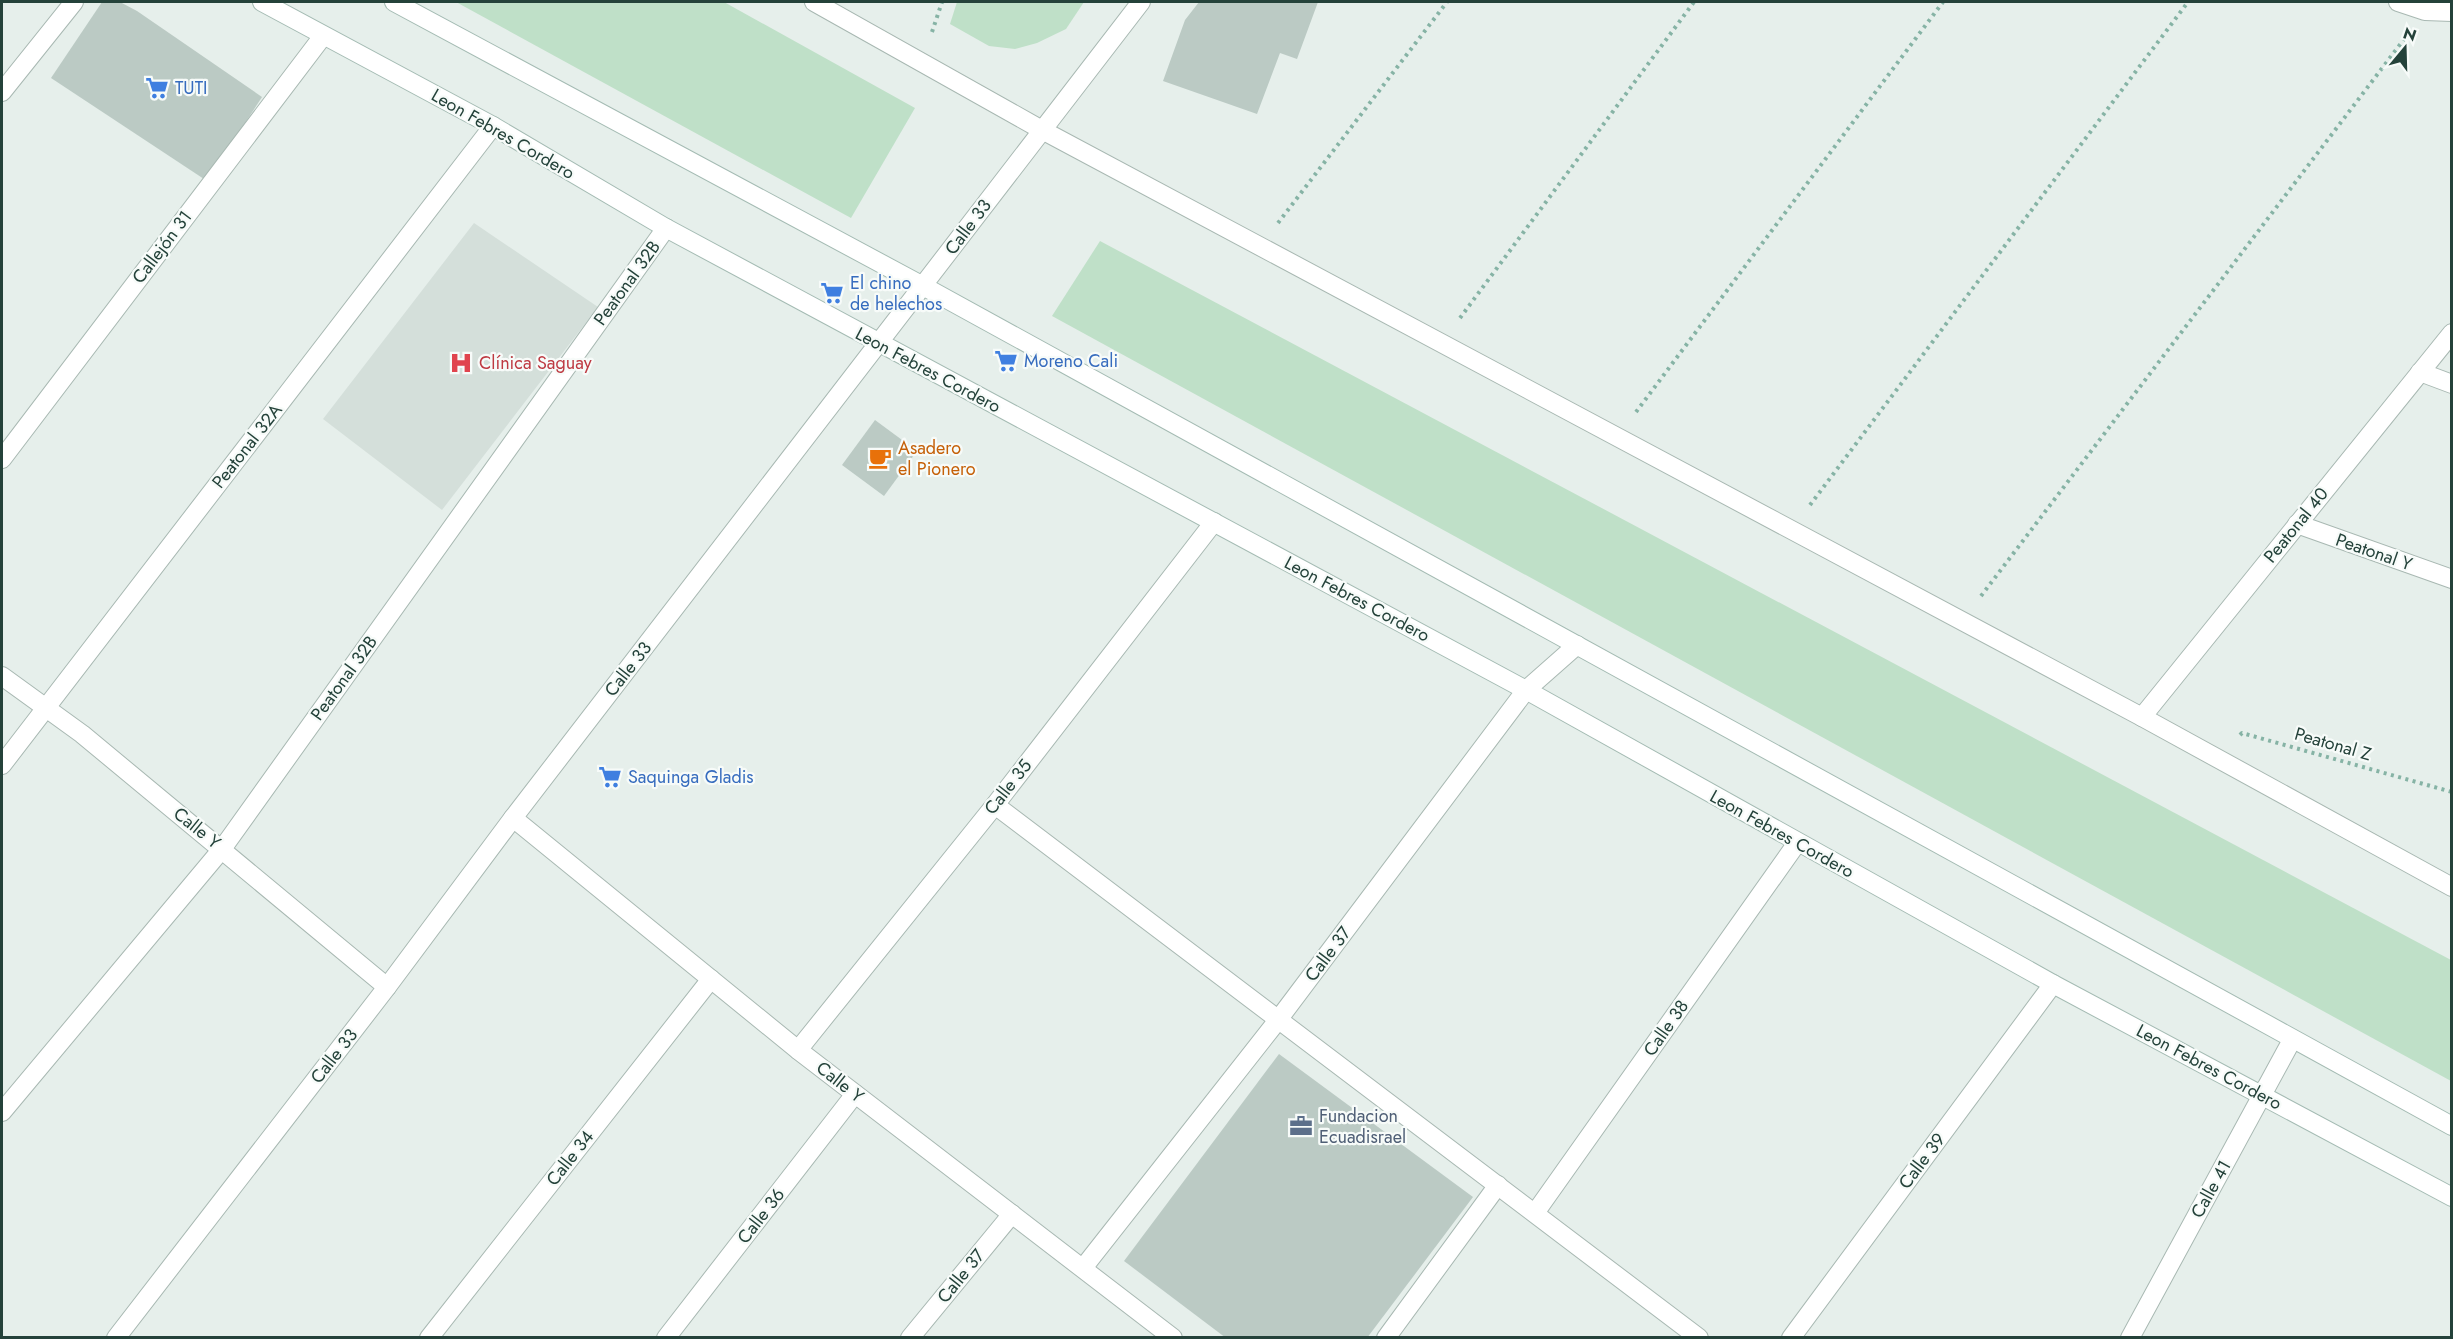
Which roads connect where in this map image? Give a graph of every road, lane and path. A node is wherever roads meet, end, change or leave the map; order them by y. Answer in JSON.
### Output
{"nodes":[{"id":1,"x":74,"y":2,"type":"edge"},
{"id":2,"x":262,"y":2,"type":"edge"},
{"id":3,"x":394,"y":2,"type":"edge"},
{"id":4,"x":814,"y":2,"type":"edge"},
{"id":5,"x":1141,"y":2,"type":"edge"},
{"id":6,"x":1447,"y":2,"type":"edge"},
{"id":7,"x":1694,"y":2,"type":"edge"},
{"id":8,"x":1943,"y":2,"type":"edge"},
{"id":9,"x":2188,"y":2,"type":"edge"},
{"id":10,"x":2398,"y":2,"type":"edge"},
{"id":11,"x":2425,"y":11,"type":"junction"},
{"id":12,"x":2451,"y":12,"type":"edge"},
{"id":13,"x":323,"y":36,"type":"junction"},
{"id":14,"x":2,"y":92,"type":"edge"},
{"id":15,"x":493,"y":126,"type":"junction"},
{"id":16,"x":1042,"y":130,"type":"junction"},
{"id":17,"x":666,"y":228,"type":"junction"},
{"id":18,"x":1261,"y":246,"type":"junction"},
{"id":19,"x":923,"y":286,"type":"junction"},
{"id":20,"x":2451,"y":333,"type":"edge"},
{"id":21,"x":1442,"y":342,"type":"junction"},
{"id":22,"x":878,"y":344,"type":"junction"},
{"id":23,"x":2420,"y":372,"type":"junction"},
{"id":24,"x":2451,"y":384,"type":"edge"},
{"id":25,"x":1618,"y":437,"type":"junction"},
{"id":26,"x":2,"y":459,"type":"edge"},
{"id":27,"x":1214,"y":522,"type":"junction"},
{"id":28,"x":2297,"y":524,"type":"junction"},
{"id":29,"x":1791,"y":529,"type":"junction"},
{"id":30,"x":2451,"y":579,"type":"edge"},
{"id":31,"x":1962,"y":621,"type":"junction"},
{"id":32,"x":1577,"y":645,"type":"junction"},
{"id":33,"x":2,"y":676,"type":"edge"},
{"id":34,"x":1526,"y":690,"type":"junction"},
{"id":35,"x":45,"y":709,"type":"junction"},
{"id":36,"x":2142,"y":717,"type":"junction"},
{"id":37,"x":2216,"y":758,"type":"junction"},
{"id":38,"x":2,"y":765,"type":"edge"},
{"id":39,"x":2451,"y":792,"type":"edge"},
{"id":40,"x":995,"y":805,"type":"junction"},
{"id":41,"x":513,"y":818,"type":"junction"},
{"id":42,"x":1797,"y":843,"type":"junction"},
{"id":43,"x":222,"y":849,"type":"junction"},
{"id":44,"x":2451,"y":887,"type":"edge"},
{"id":45,"x":711,"y":979,"type":"junction"},
{"id":46,"x":2053,"y":984,"type":"junction"},
{"id":47,"x":387,"y":987,"type":"junction"},
{"id":48,"x":1278,"y":1020,"type":"junction"},
{"id":49,"x":2292,"y":1040,"type":"junction"},
{"id":50,"x":798,"y":1050,"type":"junction"},
{"id":51,"x":855,"y":1094,"type":"junction"},
{"id":52,"x":2262,"y":1096,"type":"junction"},
{"id":53,"x":2,"y":1112,"type":"edge"},
{"id":54,"x":2451,"y":1126,"type":"edge"},
{"id":55,"x":1498,"y":1185,"type":"junction"},
{"id":56,"x":2451,"y":1197,"type":"edge"},
{"id":57,"x":1535,"y":1213,"type":"junction"},
{"id":58,"x":1012,"y":1214,"type":"junction"},
{"id":59,"x":1083,"y":1268,"type":"junction"},
{"id":60,"x":116,"y":1338,"type":"edge"},
{"id":61,"x":429,"y":1338,"type":"edge"},
{"id":62,"x":666,"y":1338,"type":"edge"},
{"id":63,"x":910,"y":1338,"type":"edge"},
{"id":64,"x":1173,"y":1338,"type":"edge"},
{"id":65,"x":1386,"y":1338,"type":"edge"},
{"id":66,"x":1700,"y":1338,"type":"edge"},
{"id":67,"x":1791,"y":1338,"type":"edge"},
{"id":68,"x":2130,"y":1338,"type":"edge"}],
"edges":[{"from":1,"to":14,"type":"street"},
{"from":2,"to":13,"type":"street","name":"Leon Febres Cordero"},
{"from":3,"to":19,"type":"street"},
{"from":4,"to":16,"type":"street"},
{"from":5,"to":16,"type":"street","name":"Calle 33"},
{"from":6,"to":18,"type":"path"},
{"from":7,"to":21,"type":"path"},
{"from":8,"to":25,"type":"path"},
{"from":9,"to":29,"type":"path"},
{"from":10,"to":11,"type":"street"},
{"from":11,"to":12,"type":"street"},
{"from":11,"to":31,"type":"path"},
{"from":13,"to":15,"type":"street","name":"Leon Febres Cordero"},
{"from":13,"to":26,"type":"street","name":"Callejón 31"},
{"from":15,"to":17,"type":"street","name":"Leon Febres Cordero"},
{"from":15,"to":35,"type":"street","name":"Peatonal 32A"},
{"from":16,"to":18,"type":"street"},
{"from":16,"to":19,"type":"street","name":"Calle 33"},
{"from":17,"to":22,"type":"street","name":"Leon Febres Cordero"},
{"from":17,"to":43,"type":"street","name":"Peatonal 32B"},
{"from":18,"to":21,"type":"street"},
{"from":19,"to":22,"type":"street","name":"Calle 33"},
{"from":19,"to":32,"type":"street"},
{"from":20,"to":23,"type":"street","name":"Peatonal 40"},
{"from":21,"to":25,"type":"street"},
{"from":22,"to":27,"type":"street","name":"Leon Febres Cordero"},
{"from":22,"to":41,"type":"street","name":"Calle 33"},
{"from":23,"to":24,"type":"street"},
{"from":23,"to":28,"type":"street","name":"Peatonal 40"},
{"from":25,"to":29,"type":"street"},
{"from":27,"to":34,"type":"street","name":"Leon Febres Cordero"},
{"from":27,"to":40,"type":"street","name":"Calle 35"},
{"from":28,"to":30,"type":"street","name":"Peatonal Y"},
{"from":28,"to":36,"type":"street","name":"Peatonal 40"},
{"from":29,"to":31,"type":"street"},
{"from":31,"to":36,"type":"street"},
{"from":32,"to":34,"type":"street","name":"Calle 37"},
{"from":32,"to":49,"type":"street"},
{"from":33,"to":35,"type":"street","name":"Calle Y"},
{"from":34,"to":42,"type":"street","name":"Leon Febres Cordero"},
{"from":34,"to":48,"type":"street","name":"Calle 37"},
{"from":35,"to":38,"type":"street","name":"Peatonal 32A"},
{"from":35,"to":43,"type":"street","name":"Calle Y"},
{"from":36,"to":37,"type":"street"},
{"from":37,"to":39,"type":"path","name":"Peatonal Z"},
{"from":37,"to":44,"type":"street"},
{"from":40,"to":48,"type":"street"},
{"from":40,"to":50,"type":"street","name":"Calle 35"},
{"from":41,"to":45,"type":"street","name":"Calle Y"},
{"from":41,"to":47,"type":"street","name":"Calle 33"},
{"from":42,"to":46,"type":"street","name":"Leon Febres Cordero"},
{"from":42,"to":57,"type":"street","name":"Calle 38"},
{"from":43,"to":47,"type":"street","name":"Calle Y"},
{"from":43,"to":53,"type":"street","name":"Peatonal 32B"},
{"from":45,"to":50,"type":"street","name":"Calle Y"},
{"from":45,"to":61,"type":"street","name":"Calle 34"},
{"from":46,"to":52,"type":"street","name":"Leon Febres Cordero"},
{"from":46,"to":67,"type":"street","name":"Calle 39"},
{"from":47,"to":60,"type":"street","name":"Calle 33"},
{"from":48,"to":55,"type":"street"},
{"from":48,"to":59,"type":"street","name":"Calle 37"},
{"from":49,"to":52,"type":"street","name":"Calle 41"},
{"from":49,"to":54,"type":"street"},
{"from":50,"to":51,"type":"street","name":"Calle Y"},
{"from":51,"to":58,"type":"street","name":"Calle Y"},
{"from":51,"to":62,"type":"street","name":"Calle 36"},
{"from":52,"to":56,"type":"street","name":"Leon Febres Cordero"},
{"from":52,"to":68,"type":"street","name":"Calle 41"},
{"from":55,"to":57,"type":"street"},
{"from":55,"to":65,"type":"street"},
{"from":57,"to":66,"type":"street"},
{"from":58,"to":59,"type":"street","name":"Calle Y"},
{"from":58,"to":63,"type":"street","name":"Calle 37"},
{"from":59,"to":64,"type":"street","name":"Calle Y"}]}
